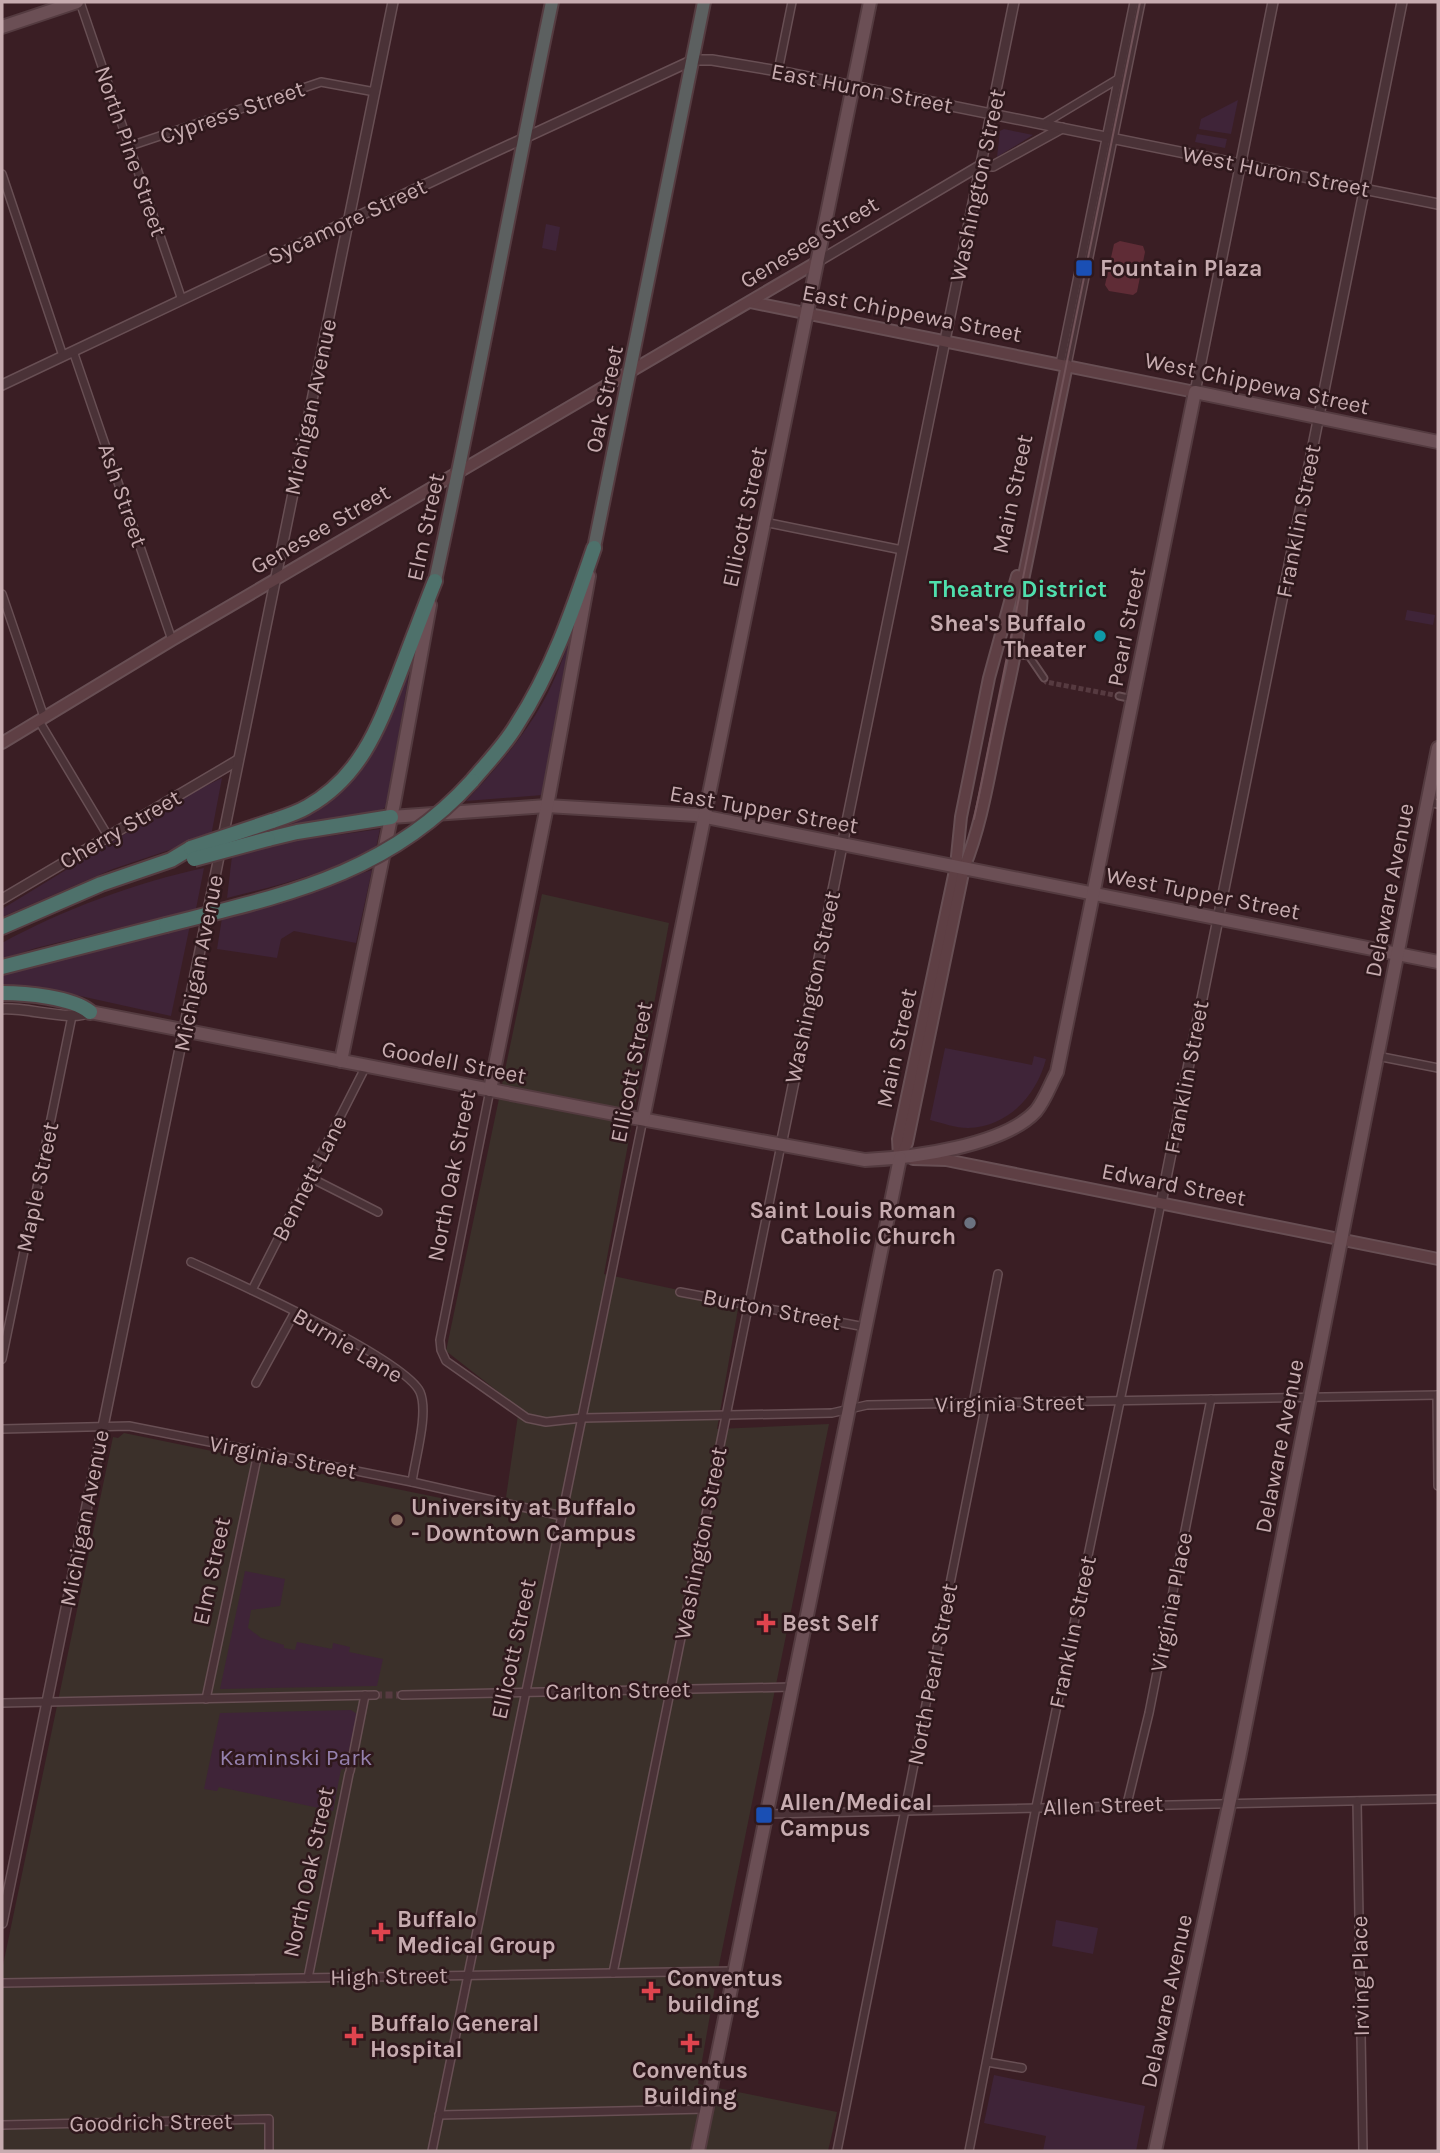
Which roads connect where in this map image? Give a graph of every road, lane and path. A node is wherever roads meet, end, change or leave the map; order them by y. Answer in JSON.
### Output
{"nodes":[{"id":1,"x":79,"y":2,"type":"edge"},
{"id":2,"x":393,"y":2,"type":"edge"},
{"id":3,"x":552,"y":2,"type":"edge"},
{"id":4,"x":704,"y":2,"type":"edge"},
{"id":5,"x":792,"y":2,"type":"edge"},
{"id":6,"x":870,"y":2,"type":"edge"},
{"id":7,"x":1014,"y":2,"type":"edge"},
{"id":8,"x":1133,"y":2,"type":"edge"},
{"id":9,"x":1141,"y":2,"type":"edge"},
{"id":10,"x":1273,"y":2,"type":"edge"},
{"id":11,"x":1402,"y":2,"type":"edge"},
{"id":12,"x":2,"y":27,"type":"edge"},
{"id":13,"x":693,"y":60,"type":"junction"},
{"id":14,"x":778,"y":71,"type":"junction"},
{"id":15,"x":1118,"y":79,"type":"junction"},
{"id":16,"x":853,"y":86,"type":"junction"},
{"id":17,"x":375,"y":92,"type":"junction"},
{"id":18,"x":991,"y":114,"type":"junction"},
{"id":19,"x":1043,"y":124,"type":"junction"},
{"id":20,"x":1062,"y":128,"type":"junction"},
{"id":21,"x":1111,"y":137,"type":"junction"},
{"id":22,"x":524,"y":138,"type":"junction"},
{"id":23,"x":130,"y":146,"type":"junction"},
{"id":24,"x":1241,"y":164,"type":"junction"},
{"id":25,"x":981,"y":165,"type":"junction"},
{"id":26,"x":2,"y":174,"type":"edge"},
{"id":27,"x":1364,"y":189,"type":"junction"},
{"id":28,"x":1438,"y":204,"type":"edge"},
{"id":29,"x":348,"y":221,"type":"junction"},
{"id":30,"x":817,"y":262,"type":"junction"},
{"id":31,"x":182,"y":300,"type":"junction"},
{"id":32,"x":750,"y":302,"type":"junction"},
{"id":33,"x":806,"y":313,"type":"junction"},
{"id":34,"x":945,"y":341,"type":"junction"},
{"id":35,"x":73,"y":351,"type":"junction"},
{"id":36,"x":63,"y":356,"type":"junction"},
{"id":37,"x":1065,"y":365,"type":"junction"},
{"id":38,"x":631,"y":371,"type":"junction"},
{"id":39,"x":2,"y":385,"type":"edge"},
{"id":40,"x":1195,"y":392,"type":"junction"},
{"id":41,"x":1319,"y":417,"type":"junction"},
{"id":42,"x":1438,"y":442,"type":"edge"},
{"id":43,"x":459,"y":472,"type":"junction"},
{"id":44,"x":764,"y":522,"type":"junction"},
{"id":45,"x":594,"y":548,"type":"junction"},
{"id":46,"x":902,"y":550,"type":"junction"},
{"id":47,"x":275,"y":579,"type":"junction"},
{"id":48,"x":435,"y":581,"type":"junction"},
{"id":49,"x":2,"y":594,"type":"edge"},
{"id":50,"x":172,"y":640,"type":"junction"},
{"id":51,"x":1021,"y":655,"type":"dead end"},
{"id":52,"x":1044,"y":678,"type":"tunnel mouth"},
{"id":53,"x":1119,"y":696,"type":"tunnel mouth"},
{"id":54,"x":1133,"y":699,"type":"junction"},
{"id":55,"x":41,"y":719,"type":"junction"},
{"id":56,"x":2,"y":743,"type":"edge"},
{"id":57,"x":1438,"y":748,"type":"edge"},
{"id":58,"x":238,"y":760,"type":"junction"},
{"id":59,"x":1433,"y":803,"type":"edge"},
{"id":60,"x":547,"y":806,"type":"junction"},
{"id":61,"x":704,"y":816,"type":"junction"},
{"id":62,"x":391,"y":817,"type":"junction"},
{"id":63,"x":108,"y":836,"type":"junction"},
{"id":64,"x":842,"y":843,"type":"junction"},
{"id":65,"x":171,"y":860,"type":"junction"},
{"id":66,"x":960,"y":867,"type":"junction"},
{"id":67,"x":1094,"y":893,"type":"junction"},
{"id":68,"x":2,"y":899,"type":"edge"},
{"id":69,"x":1218,"y":918,"type":"junction"},
{"id":70,"x":2,"y":927,"type":"edge"},
{"id":71,"x":1397,"y":954,"type":"junction"},
{"id":72,"x":1438,"y":962,"type":"edge"},
{"id":73,"x":2,"y":967,"type":"edge"},
{"id":74,"x":2,"y":993,"type":"edge"},
{"id":75,"x":2,"y":1009,"type":"edge"},
{"id":76,"x":90,"y":1012,"type":"junction"},
{"id":77,"x":72,"y":1016,"type":"junction"},
{"id":78,"x":184,"y":1031,"type":"junction"},
{"id":79,"x":1377,"y":1056,"type":"junction"},
{"id":80,"x":341,"y":1061,"type":"junction"},
{"id":81,"x":366,"y":1066,"type":"junction"},
{"id":82,"x":1438,"y":1068,"type":"edge"},
{"id":83,"x":490,"y":1090,"type":"junction"},
{"id":84,"x":643,"y":1119,"type":"junction"},
{"id":85,"x":781,"y":1145,"type":"junction"},
{"id":86,"x":900,"y":1158,"type":"junction"},
{"id":87,"x":309,"y":1177,"type":"junction"},
{"id":88,"x":1161,"y":1203,"type":"junction"},
{"id":89,"x":378,"y":1212,"type":"dead end"},
{"id":90,"x":1341,"y":1239,"type":"junction"},
{"id":91,"x":1438,"y":1259,"type":"edge"},
{"id":92,"x":191,"y":1262,"type":"dead end"},
{"id":93,"x":998,"y":1274,"type":"dead end"},
{"id":94,"x":252,"y":1290,"type":"junction"},
{"id":95,"x":680,"y":1292,"type":"dead end"},
{"id":96,"x":749,"y":1305,"type":"junction"},
{"id":97,"x":295,"y":1312,"type":"junction"},
{"id":98,"x":865,"y":1327,"type":"junction"},
{"id":99,"x":2,"y":1359,"type":"edge"},
{"id":100,"x":256,"y":1383,"type":"dead end"},
{"id":101,"x":1438,"y":1395,"type":"edge"},
{"id":102,"x":1310,"y":1398,"type":"junction"},
{"id":103,"x":1211,"y":1399,"type":"junction"},
{"id":104,"x":1120,"y":1401,"type":"junction"},
{"id":105,"x":986,"y":1403,"type":"junction"},
{"id":106,"x":973,"y":1404,"type":"junction"},
{"id":107,"x":849,"y":1409,"type":"junction"},
{"id":108,"x":725,"y":1416,"type":"junction"},
{"id":109,"x":582,"y":1418,"type":"junction"},
{"id":110,"x":102,"y":1427,"type":"junction"},
{"id":111,"x":2,"y":1429,"type":"edge"},
{"id":112,"x":258,"y":1453,"type":"junction"},
{"id":113,"x":412,"y":1482,"type":"junction"},
{"id":114,"x":1438,"y":1486,"type":"edge"},
{"id":115,"x":562,"y":1516,"type":"junction"},
{"id":116,"x":793,"y":1687,"type":"junction"},
{"id":117,"x":670,"y":1689,"type":"junction"},
{"id":118,"x":526,"y":1692,"type":"junction"},
{"id":119,"x":365,"y":1695,"type":"junction"},
{"id":120,"x":375,"y":1695,"type":"tunnel mouth"},
{"id":121,"x":402,"y":1695,"type":"tunnel mouth"},
{"id":122,"x":206,"y":1699,"type":"junction"},
{"id":123,"x":47,"y":1702,"type":"junction"},
{"id":124,"x":2,"y":1703,"type":"edge"},
{"id":125,"x":1438,"y":1799,"type":"edge"},
{"id":126,"x":1357,"y":1801,"type":"junction"},
{"id":127,"x":1230,"y":1802,"type":"junction"},
{"id":128,"x":1127,"y":1804,"type":"junction"},
{"id":129,"x":1036,"y":1807,"type":"junction"},
{"id":130,"x":904,"y":1810,"type":"junction"},
{"id":131,"x":768,"y":1814,"type":"junction"},
{"id":132,"x":2,"y":1923,"type":"edge"},
{"id":133,"x":735,"y":1970,"type":"junction"},
{"id":134,"x":613,"y":1973,"type":"junction"},
{"id":135,"x":468,"y":1975,"type":"junction"},
{"id":136,"x":308,"y":1978,"type":"junction"},
{"id":137,"x":2,"y":1983,"type":"edge"},
{"id":138,"x":987,"y":2062,"type":"junction"},
{"id":139,"x":1022,"y":2068,"type":"dead end"},
{"id":140,"x":706,"y":2109,"type":"junction"},
{"id":141,"x":439,"y":2115,"type":"junction"},
{"id":142,"x":2,"y":2125,"type":"edge"},
{"id":143,"x":270,"y":2151,"type":"edge"},
{"id":144,"x":432,"y":2151,"type":"edge"},
{"id":145,"x":698,"y":2151,"type":"edge"},
{"id":146,"x":837,"y":2151,"type":"edge"},
{"id":147,"x":969,"y":2151,"type":"edge"},
{"id":148,"x":1155,"y":2151,"type":"edge"},
{"id":149,"x":1363,"y":2151,"type":"edge"}],
"edges":[{"from":1,"to":12,"type":"main road"},
{"from":1,"to":23,"type":"street","name":"North Pine Street"},
{"from":2,"to":17,"type":"street","name":"Michigan Avenue"},
{"from":3,"to":22,"type":"highway","name":"Elm Street"},
{"from":4,"to":13,"type":"highway","name":"Oak Street"},
{"from":5,"to":14,"type":"street"},
{"from":6,"to":16,"type":"main road","name":"Ellicott Street"},
{"from":7,"to":18,"type":"street","name":"Washington Street"},
{"from":8,"to":15,"type":"street","name":"Main Street"},
{"from":9,"to":21,"type":"street","name":"Main Street"},
{"from":10,"to":24,"type":"street","name":"Pearl Street"},
{"from":11,"to":27,"type":"street","name":"Franklin Street"},
{"from":13,"to":14,"type":"street","name":"East Huron Street"},
{"from":13,"to":22,"type":"street","name":"Sycamore Street"},
{"from":13,"to":38,"type":"highway","name":"Oak Street"},
{"from":14,"to":16,"type":"street","name":"East Huron Street"},
{"from":15,"to":19,"type":"street"},
{"from":15,"to":21,"type":"street","name":"Main Street"},
{"from":16,"to":18,"type":"street","name":"East Huron Street"},
{"from":16,"to":30,"type":"main road","name":"Ellicott Street"},
{"from":17,"to":23,"type":"street","name":"Cypress Street"},
{"from":17,"to":29,"type":"street","name":"Michigan Avenue"},
{"from":18,"to":19,"type":"street","name":"East Huron Street"},
{"from":18,"to":25,"type":"street","name":"Washington Street"},
{"from":19,"to":20,"type":"street","name":"East Huron Street"},
{"from":20,"to":21,"type":"street","name":"East Huron Street"},
{"from":20,"to":25,"type":"street","name":"Genesee Street"},
{"from":21,"to":24,"type":"street","name":"West Huron Street"},
{"from":21,"to":37,"type":"street","name":"Main Street"},
{"from":22,"to":29,"type":"street","name":"Sycamore Street"},
{"from":22,"to":43,"type":"highway","name":"Elm Street"},
{"from":23,"to":31,"type":"street","name":"North Pine Street"},
{"from":24,"to":27,"type":"street","name":"West Huron Street"},
{"from":24,"to":40,"type":"street","name":"Pearl Street"},
{"from":25,"to":30,"type":"street","name":"Genesee Street"},
{"from":25,"to":34,"type":"street","name":"Washington Street"},
{"from":26,"to":36,"type":"street"},
{"from":27,"to":28,"type":"street","name":"West Huron Street"},
{"from":27,"to":41,"type":"street","name":"Franklin Street"},
{"from":29,"to":31,"type":"street","name":"Sycamore Street"},
{"from":29,"to":47,"type":"street","name":"Michigan Avenue"},
{"from":30,"to":32,"type":"main road","name":"Genesee Street"},
{"from":30,"to":33,"type":"main road","name":"Ellicott Street"},
{"from":31,"to":35,"type":"street","name":"Sycamore Street"},
{"from":32,"to":33,"type":"main road","name":"East Chippewa Street"},
{"from":32,"to":38,"type":"main road","name":"Genesee Street"},
{"from":33,"to":34,"type":"main road","name":"East Chippewa Street"},
{"from":33,"to":44,"type":"main road","name":"Ellicott Street"},
{"from":34,"to":37,"type":"main road","name":"East Chippewa Street"},
{"from":34,"to":46,"type":"street","name":"Washington Street"},
{"from":35,"to":36,"type":"street","name":"Sycamore Street"},
{"from":35,"to":50,"type":"street","name":"Ash Street"},
{"from":36,"to":39,"type":"street","name":"Sycamore Street"},
{"from":37,"to":40,"type":"main road","name":"West Chippewa Street"},
{"from":37,"to":66,"type":"main road","name":"Main Street"},
{"from":37,"to":66,"type":"main road","name":"Main Street"},
{"from":38,"to":43,"type":"main road","name":"Genesee Street"},
{"from":38,"to":45,"type":"highway","name":"Oak Street"},
{"from":40,"to":41,"type":"main road","name":"West Chippewa Street"},
{"from":40,"to":54,"type":"main road","name":"Pearl Street"},
{"from":41,"to":42,"type":"main road","name":"West Chippewa Street"},
{"from":41,"to":69,"type":"street","name":"Franklin Street"},
{"from":43,"to":47,"type":"main road","name":"Genesee Street"},
{"from":43,"to":48,"type":"highway","name":"Elm Street"},
{"from":44,"to":46,"type":"street"},
{"from":44,"to":61,"type":"main road","name":"Ellicott Street"},
{"from":45,"to":60,"type":"main road","name":"Oak Street"},
{"from":45,"to":73,"type":"highway","bridge":true},
{"from":46,"to":64,"type":"street","name":"Washington Street"},
{"from":47,"to":50,"type":"main road","name":"Genesee Street"},
{"from":47,"to":58,"type":"street","name":"Michigan Avenue"},
{"from":48,"to":62,"type":"main road","name":"Elm Street"},
{"from":48,"to":65,"type":"highway","bridge":true},
{"from":49,"to":55,"type":"street"},
{"from":50,"to":55,"type":"main road","name":"Genesee Street"},
{"from":51,"to":52,"type":"street"},
{"from":53,"to":54,"type":"street"},
{"from":54,"to":67,"type":"main road","name":"Pearl Street"},
{"from":55,"to":56,"type":"main road","name":"Genesee Street"},
{"from":55,"to":63,"type":"street"},
{"from":57,"to":59,"type":"main road","name":"Delaware Avenue"},
{"from":58,"to":63,"type":"street","name":"Cherry Street"},
{"from":58,"to":78,"type":"street","name":"Michigan Avenue"},
{"from":59,"to":71,"type":"main road","name":"Delaware Avenue"},
{"from":60,"to":61,"type":"main road","name":"East Tupper Street"},
{"from":60,"to":62,"type":"main road","name":"East Tupper Street"},
{"from":60,"to":83,"type":"main road","name":"North Oak Street"},
{"from":61,"to":64,"type":"main road","name":"East Tupper Street"},
{"from":61,"to":84,"type":"main road","name":"Ellicott Street"},
{"from":62,"to":65,"type":"highway","bridge":true},
{"from":62,"to":80,"type":"main road","name":"Elm Street"},
{"from":63,"to":68,"type":"street","name":"Cherry Street"},
{"from":64,"to":66,"type":"main road","name":"East Tupper Street"},
{"from":64,"to":85,"type":"street","name":"Washington Street"},
{"from":65,"to":70,"type":"highway"},
{"from":66,"to":67,"type":"main road","name":"West Tupper Street"},
{"from":66,"to":86,"type":"main road"},
{"from":67,"to":69,"type":"main road","name":"West Tupper Street"},
{"from":67,"to":86,"type":"main road","name":"Pearl Street"},
{"from":69,"to":71,"type":"main road","name":"West Tupper Street"},
{"from":69,"to":88,"type":"street","name":"Franklin Street"},
{"from":71,"to":72,"type":"main road","name":"West Tupper Street"},
{"from":71,"to":79,"type":"main road","name":"Delaware Avenue"},
{"from":74,"to":76,"type":"highway"},
{"from":75,"to":77,"type":"street","name":"Goodell Street"},
{"from":76,"to":77,"type":"street","name":"Goodell Street"},
{"from":76,"to":78,"type":"main road","name":"Goodell Street"},
{"from":77,"to":99,"type":"street","name":"Maple Street"},
{"from":78,"to":80,"type":"main road","name":"Goodell Street"},
{"from":78,"to":110,"type":"street","name":"Michigan Avenue"},
{"from":79,"to":82,"type":"street"},
{"from":79,"to":90,"type":"main road","name":"Delaware Avenue"},
{"from":80,"to":81,"type":"main road","name":"Goodell Street"},
{"from":81,"to":83,"type":"main road","name":"Goodell Street"},
{"from":81,"to":87,"type":"street","name":"Bennett Lane"},
{"from":83,"to":84,"type":"main road","name":"Goodell Street"},
{"from":83,"to":109,"type":"street","name":"North Oak Street"},
{"from":84,"to":85,"type":"main road","name":"Goodell Street"},
{"from":84,"to":109,"type":"street","name":"Ellicott Street"},
{"from":85,"to":86,"type":"main road","name":"Goodell Street"},
{"from":85,"to":96,"type":"street","name":"Washington Street"},
{"from":86,"to":88,"type":"main road","name":"Edward Street"},
{"from":86,"to":98,"type":"main road"},
{"from":87,"to":89,"type":"street"},
{"from":87,"to":94,"type":"street","name":"Bennett Lane"},
{"from":88,"to":90,"type":"main road","name":"Edward Street"},
{"from":88,"to":104,"type":"street","name":"Franklin Street"},
{"from":90,"to":91,"type":"main road","name":"Edward Street"},
{"from":90,"to":102,"type":"main road","name":"Delaware Avenue"},
{"from":92,"to":94,"type":"street","name":"Burnie Lane"},
{"from":93,"to":106,"type":"street"},
{"from":94,"to":97,"type":"street","name":"Burnie Lane"},
{"from":95,"to":96,"type":"street","name":"Burton Street"},
{"from":96,"to":98,"type":"street","name":"Burton Street"},
{"from":96,"to":108,"type":"street","name":"Washington Street"},
{"from":97,"to":100,"type":"street"},
{"from":97,"to":113,"type":"street","name":"Burnie Lane"},
{"from":98,"to":107,"type":"main road"},
{"from":101,"to":102,"type":"street","name":"Virginia Street"},
{"from":101,"to":114,"type":"street"},
{"from":102,"to":103,"type":"street","name":"Virginia Street"},
{"from":102,"to":127,"type":"main road","name":"Delaware Avenue"},
{"from":103,"to":104,"type":"street","name":"Virginia Street"},
{"from":103,"to":128,"type":"street","name":"Virginia Place"},
{"from":104,"to":105,"type":"street","name":"Virginia Street"},
{"from":104,"to":129,"type":"street","name":"Franklin Street"},
{"from":105,"to":106,"type":"street","name":"Virginia Street"},
{"from":105,"to":130,"type":"street","name":"North Pearl Street"},
{"from":106,"to":107,"type":"street","name":"Virginia Street"},
{"from":107,"to":108,"type":"street","name":"Virginia Street"},
{"from":107,"to":116,"type":"main road"},
{"from":108,"to":109,"type":"street","name":"Virginia Street"},
{"from":108,"to":117,"type":"street","name":"Washington Street"},
{"from":109,"to":115,"type":"street","name":"Ellicott Street"},
{"from":110,"to":111,"type":"street","name":"Virginia Street"},
{"from":110,"to":112,"type":"street","name":"Virginia Street"},
{"from":110,"to":123,"type":"street","name":"Michigan Avenue"},
{"from":112,"to":113,"type":"street","name":"Virginia Street"},
{"from":112,"to":122,"type":"street","name":"Elm Street"},
{"from":113,"to":115,"type":"street","name":"Virginia Street"},
{"from":115,"to":118,"type":"street","name":"Ellicott Street"},
{"from":116,"to":117,"type":"street","name":"Carlton Street"},
{"from":116,"to":131,"type":"main road"},
{"from":117,"to":118,"type":"street","name":"Carlton Street"},
{"from":117,"to":134,"type":"street","name":"Washington Street"},
{"from":118,"to":121,"type":"street","name":"Carlton Street"},
{"from":118,"to":135,"type":"street","name":"Ellicott Street"},
{"from":119,"to":120,"type":"street"},
{"from":119,"to":122,"type":"street"},
{"from":119,"to":136,"type":"street","name":"North Oak Street"},
{"from":122,"to":123,"type":"street"},
{"from":123,"to":124,"type":"street"},
{"from":123,"to":132,"type":"street","name":"Michigan Avenue"},
{"from":125,"to":126,"type":"street","name":"Allen Street"},
{"from":126,"to":127,"type":"street","name":"Allen Street"},
{"from":126,"to":149,"type":"street","name":"Irving Place"},
{"from":127,"to":128,"type":"street","name":"Allen Street"},
{"from":127,"to":148,"type":"main road","name":"Delaware Avenue"},
{"from":128,"to":129,"type":"street","name":"Allen Street"},
{"from":129,"to":130,"type":"street","name":"Allen Street"},
{"from":129,"to":138,"type":"street","name":"Franklin Street"},
{"from":130,"to":131,"type":"street","name":"Allen Street"},
{"from":130,"to":146,"type":"street","name":"North Pearl Street"},
{"from":131,"to":133,"type":"main road"},
{"from":133,"to":134,"type":"street","name":"High Street"},
{"from":133,"to":140,"type":"main road"},
{"from":134,"to":135,"type":"street","name":"High Street"},
{"from":135,"to":136,"type":"street","name":"High Street"},
{"from":135,"to":141,"type":"street","name":"Ellicott Street"},
{"from":136,"to":137,"type":"street","name":"High Street"},
{"from":138,"to":139,"type":"street"},
{"from":138,"to":147,"type":"street","name":"Franklin Street"},
{"from":140,"to":141,"type":"street"},
{"from":140,"to":145,"type":"main road"},
{"from":141,"to":144,"type":"street","name":"Ellicott Street"},
{"from":142,"to":143,"type":"street","name":"Goodrich Street"}]}
